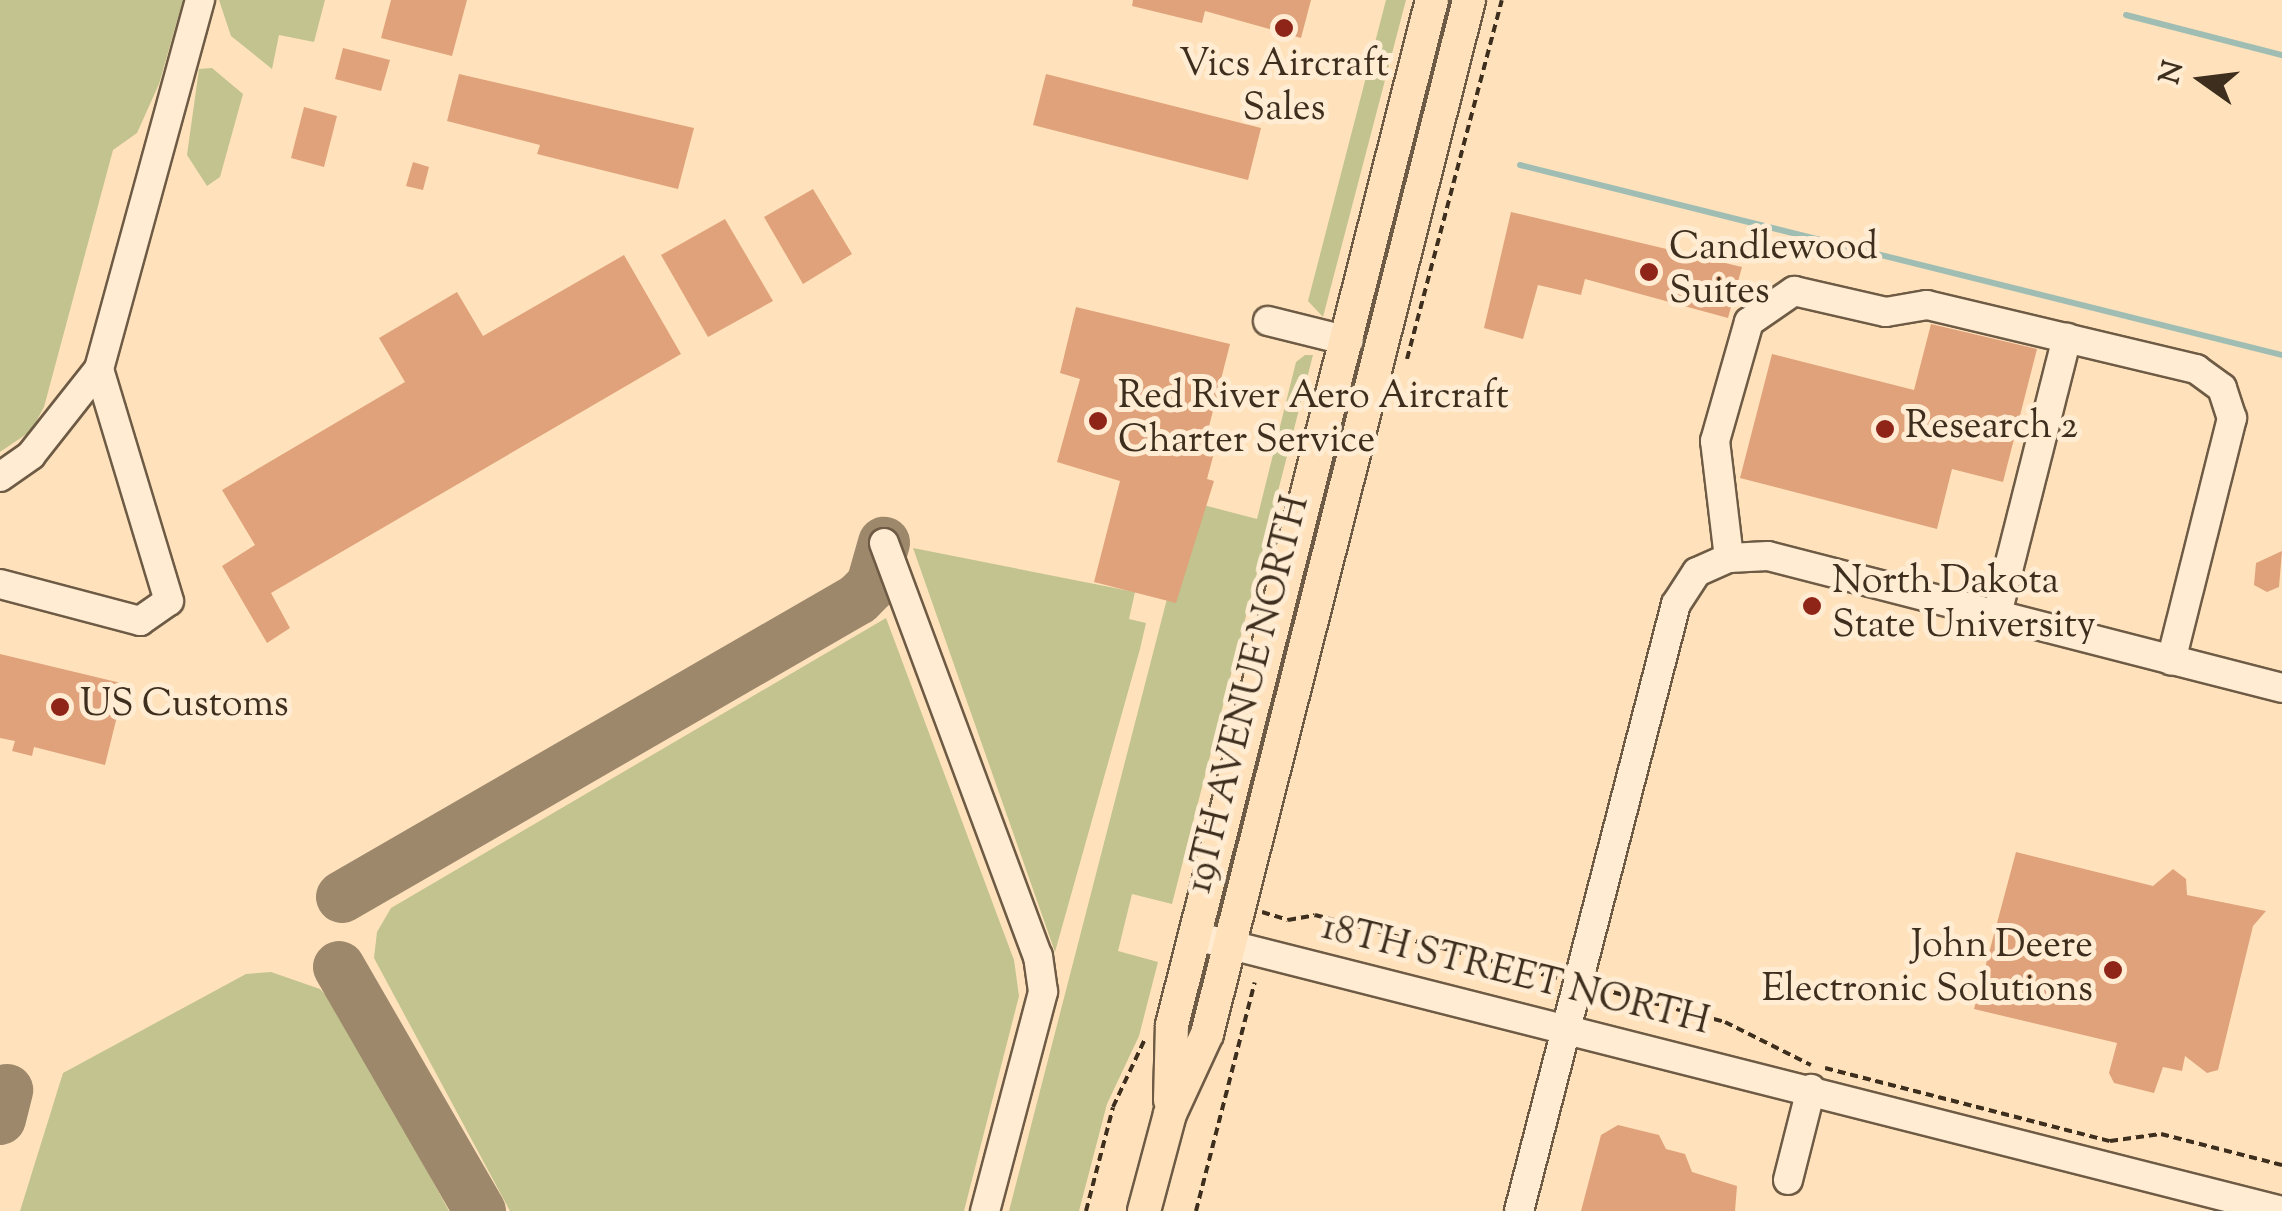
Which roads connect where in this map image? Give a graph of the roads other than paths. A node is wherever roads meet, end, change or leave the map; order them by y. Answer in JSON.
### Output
{"nodes":[{"id":1,"x":200,"y":0,"type":"edge"},
{"id":2,"x":1432,"y":0,"type":"edge"},
{"id":3,"x":1470,"y":0,"type":"edge"},
{"id":4,"x":1268,"y":322,"type":"dead end"},
{"id":5,"x":2067,"y":338,"type":"junction"},
{"id":6,"x":1349,"y":341,"type":"junction"},
{"id":7,"x":98,"y":369,"type":"junction"},
{"id":8,"x":0,"y":477,"type":"edge"},
{"id":9,"x":884,"y":543,"type":"dead end"},
{"id":10,"x":1729,"y":558,"type":"junction"},
{"id":11,"x":0,"y":584,"type":"edge"},
{"id":12,"x":1997,"y":614,"type":"junction"},
{"id":13,"x":2172,"y":660,"type":"junction"},
{"id":14,"x":2282,"y":688,"type":"edge"},
{"id":15,"x":1194,"y":936,"type":"junction"},
{"id":16,"x":1228,"y":944,"type":"junction"},
{"id":17,"x":1564,"y":1026,"type":"junction"},
{"id":18,"x":1812,"y":1090,"type":"junction"},
{"id":19,"x":1170,"y":1114,"type":"junction"},
{"id":20,"x":1788,"y":1180,"type":"dead end"},
{"id":21,"x":985,"y":1211,"type":"edge"},
{"id":22,"x":1144,"y":1211,"type":"edge"},
{"id":23,"x":1520,"y":1211,"type":"edge"},
{"id":24,"x":2282,"y":1211,"type":"edge"}],
"edges":[{"from":1,"to":7,"type":"street"},
{"from":2,"to":6,"type":"main road","name":"19TH AVENUE NORTH"},
{"from":3,"to":16,"type":"main road","name":"19TH AVENUE NORTH"},
{"from":4,"to":6,"type":"street"},
{"from":5,"to":10,"type":"street"},
{"from":5,"to":12,"type":"street"},
{"from":5,"to":13,"type":"street"},
{"from":6,"to":15,"type":"main road","name":"19TH AVENUE NORTH"},
{"from":7,"to":8,"type":"street"},
{"from":7,"to":11,"type":"street"},
{"from":9,"to":21,"type":"street"},
{"from":10,"to":12,"type":"street"},
{"from":10,"to":17,"type":"street"},
{"from":12,"to":13,"type":"street"},
{"from":13,"to":14,"type":"street"},
{"from":15,"to":16,"type":"street","name":"18TH STREET NORTH"},
{"from":15,"to":19,"type":"main road","name":"19TH AVENUE NORTH"},
{"from":16,"to":17,"type":"street","name":"18TH STREET NORTH"},
{"from":16,"to":19,"type":"main road","name":"19TH AVENUE NORTH"},
{"from":17,"to":18,"type":"street","name":"18TH STREET NORTH"},
{"from":17,"to":23,"type":"street"},
{"from":18,"to":20,"type":"street"},
{"from":18,"to":24,"type":"street","name":"18TH STREET NORTH"},
{"from":19,"to":22,"type":"main road","name":"19TH AVENUE NORTH"}]}
